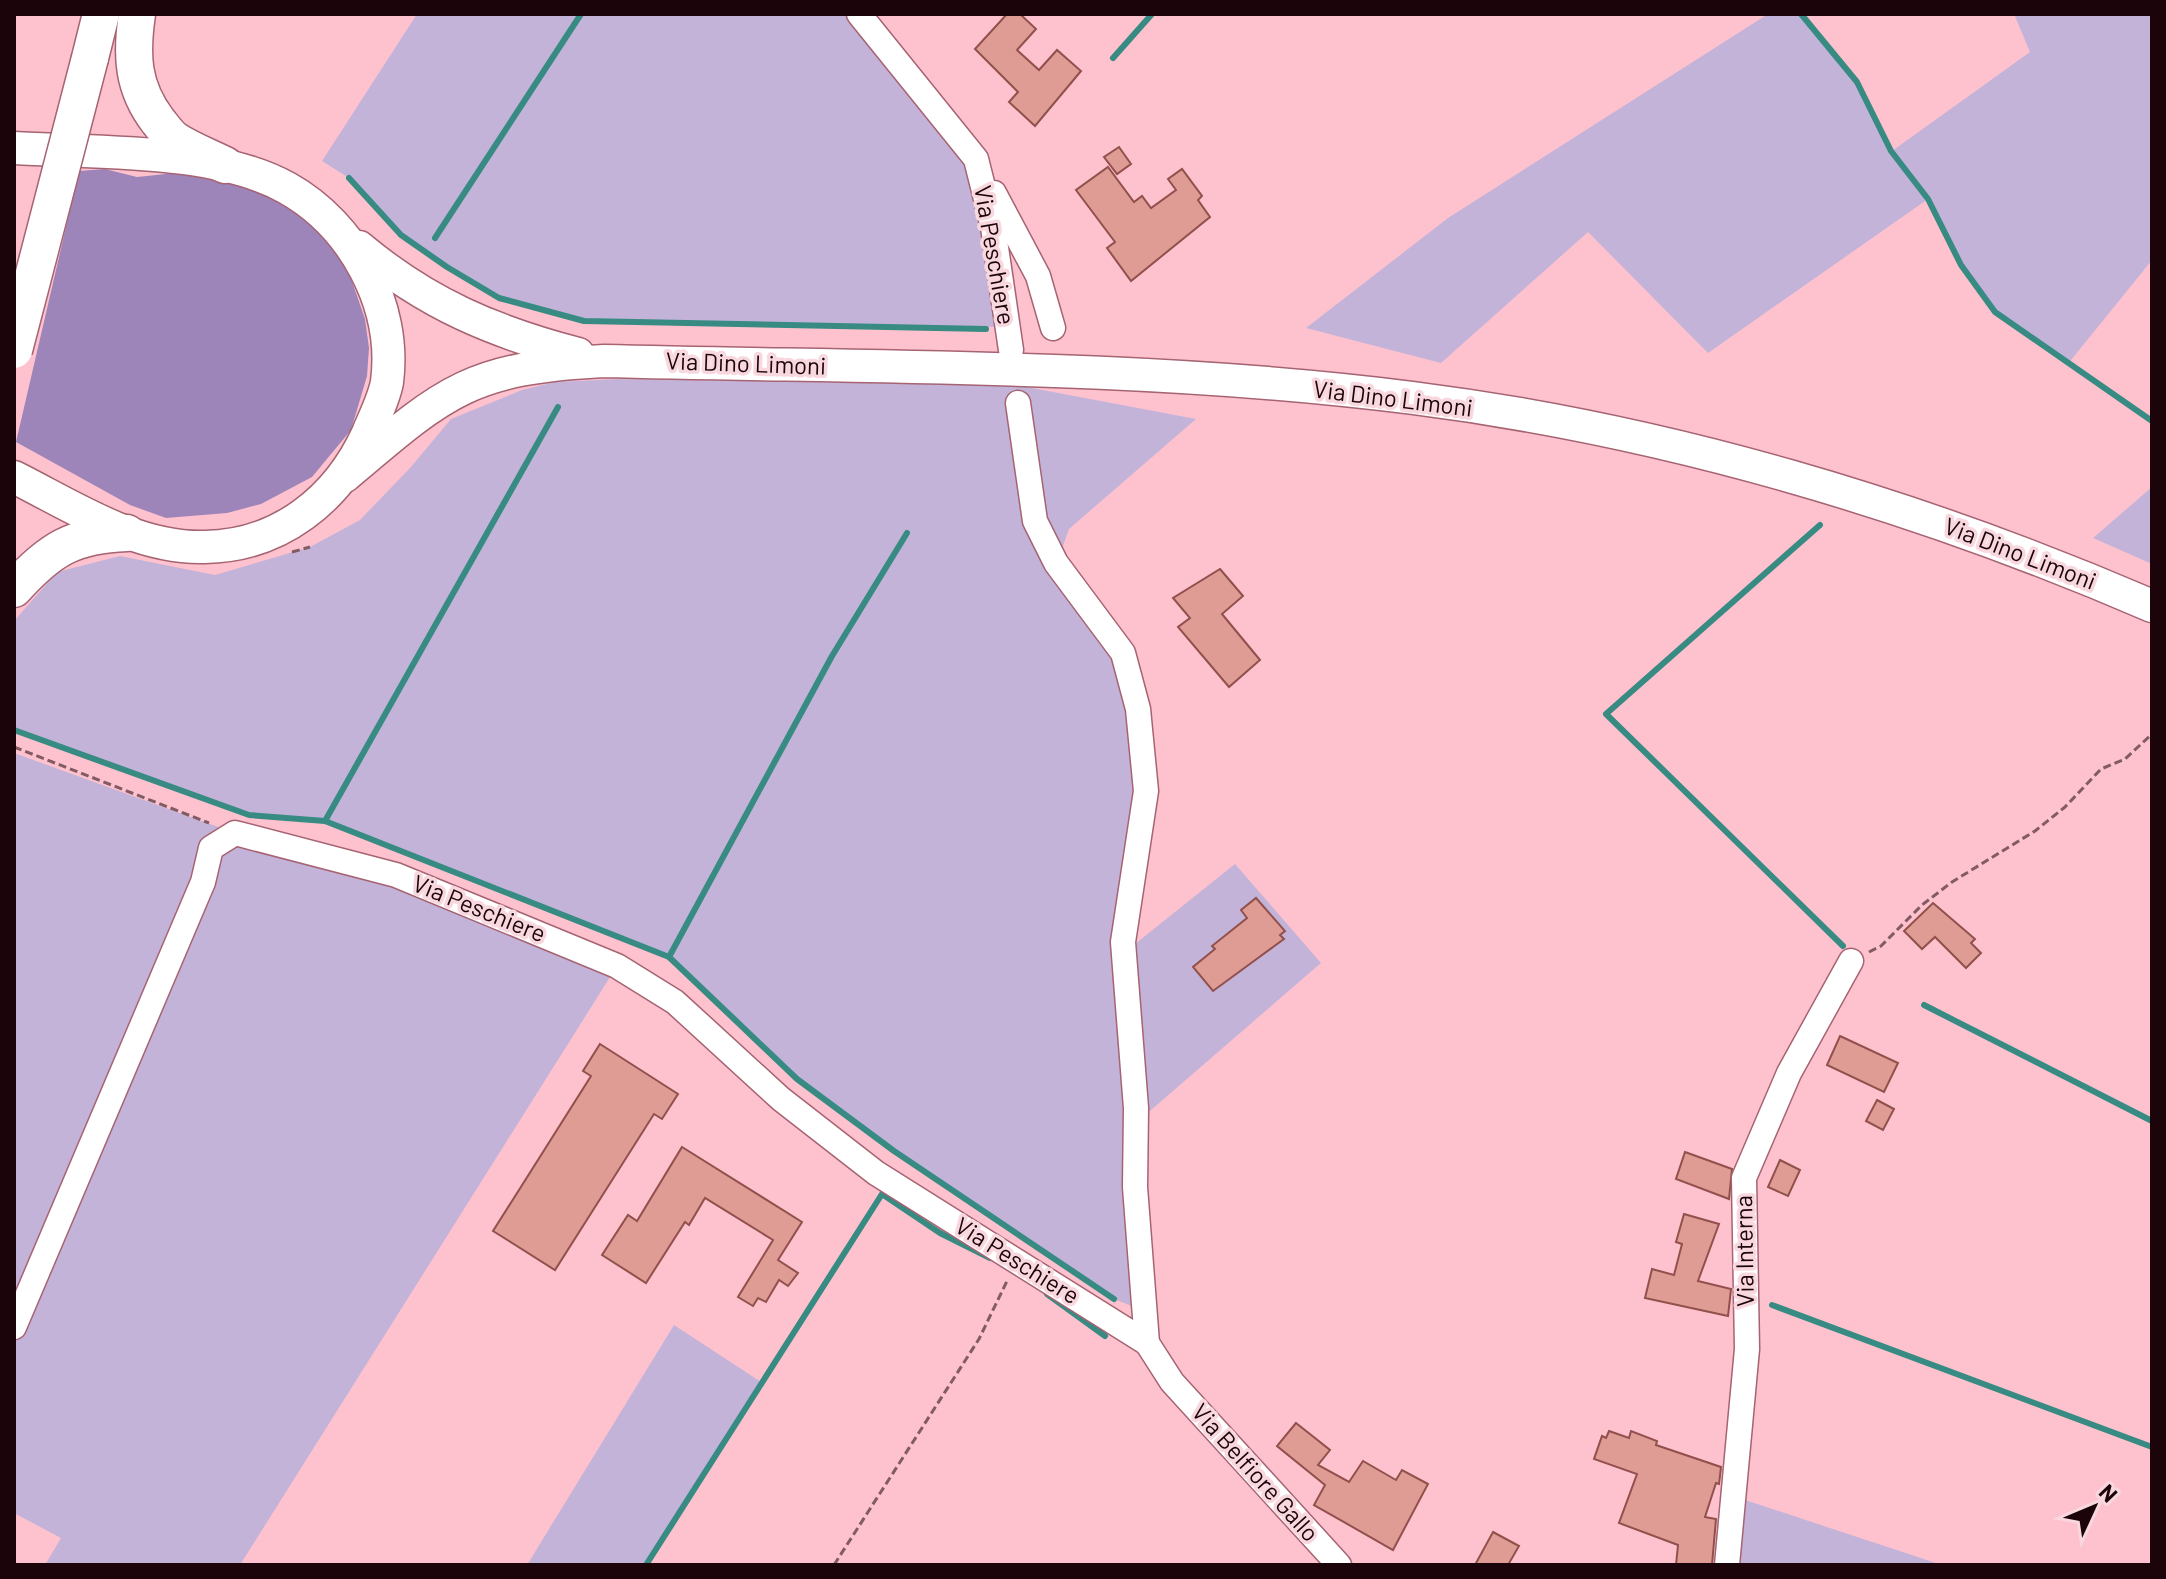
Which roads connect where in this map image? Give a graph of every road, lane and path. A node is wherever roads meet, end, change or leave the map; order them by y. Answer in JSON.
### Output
{"nodes":[{"id":1,"x":101,"y":14,"type":"edge"},
{"id":2,"x":137,"y":14,"type":"edge"},
{"id":3,"x":859,"y":14,"type":"edge"},
{"id":4,"x":78,"y":40,"type":"edge"},
{"id":5,"x":14,"y":148,"type":"edge"},
{"id":6,"x":976,"y":159,"type":"junction"},
{"id":7,"x":225,"y":165,"type":"junction"},
{"id":8,"x":344,"y":234,"type":"junction"},
{"id":9,"x":14,"y":250,"type":"edge"},
{"id":10,"x":1053,"y":328,"type":"dead end"},
{"id":11,"x":14,"y":350,"type":"edge"},
{"id":12,"x":1011,"y":350,"type":"dead end"},
{"id":13,"x":604,"y":361,"type":"junction"},
{"id":14,"x":1018,"y":403,"type":"dead end"},
{"id":15,"x":345,"y":476,"type":"junction"},
{"id":16,"x":14,"y":477,"type":"edge"},
{"id":17,"x":127,"y":533,"type":"junction"},
{"id":18,"x":310,"y":547,"type":"dead end"},
{"id":19,"x":283,"y":555,"type":"dead end"},
{"id":20,"x":14,"y":589,"type":"edge"},
{"id":21,"x":2152,"y":606,"type":"edge"},
{"id":22,"x":2152,"y":734,"type":"edge"},
{"id":23,"x":14,"y":747,"type":"edge"},
{"id":24,"x":235,"y":833,"type":"junction"},
{"id":25,"x":1851,"y":961,"type":"joint"},
{"id":26,"x":1016,"y":1258,"type":"junction"},
{"id":27,"x":14,"y":1327,"type":"edge"},
{"id":28,"x":1147,"y":1343,"type":"junction"},
{"id":29,"x":1172,"y":1382,"type":"joint"},
{"id":30,"x":834,"y":1565,"type":"edge"},
{"id":31,"x":1339,"y":1565,"type":"edge"},
{"id":32,"x":1727,"y":1565,"type":"edge"}],
"edges":[{"from":1,"to":4,"type":"highway"},
{"from":2,"to":7,"type":"highway"},
{"from":3,"to":6,"type":"street","name":"Via Peschiere"},
{"from":4,"to":9,"type":"highway"},
{"from":4,"to":11,"type":"highway","bridge":true},
{"from":5,"to":7,"type":"main road"},
{"from":6,"to":10,"type":"street","name":"Via Peschiere"},
{"from":6,"to":12,"type":"street","name":"Via Peschiere"},
{"from":7,"to":8,"type":"main road"},
{"from":8,"to":13,"type":"main road"},
{"from":8,"to":15,"type":"main road"},
{"from":13,"to":15,"type":"main road"},
{"from":13,"to":21,"type":"main road","name":"Via Dino Limoni"},
{"from":14,"to":28,"type":"street","name":"Via Peschiere"},
{"from":15,"to":17,"type":"main road"},
{"from":16,"to":17,"type":"main road"},
{"from":17,"to":20,"type":"highway"},
{"from":18,"to":19,"type":"path"},
{"from":22,"to":25,"type":"path"},
{"from":23,"to":24,"type":"path"},
{"from":24,"to":26,"type":"street","name":"Via Peschiere"},
{"from":24,"to":27,"type":"street"},
{"from":25,"to":32,"type":"street","name":"Via Interna"},
{"from":26,"to":28,"type":"street","name":"Via Peschiere"},
{"from":26,"to":30,"type":"path"},
{"from":28,"to":29,"type":"street","name":"Via Peschiere"},
{"from":29,"to":31,"type":"street","name":"Via Belfiore Gallo"}]}
